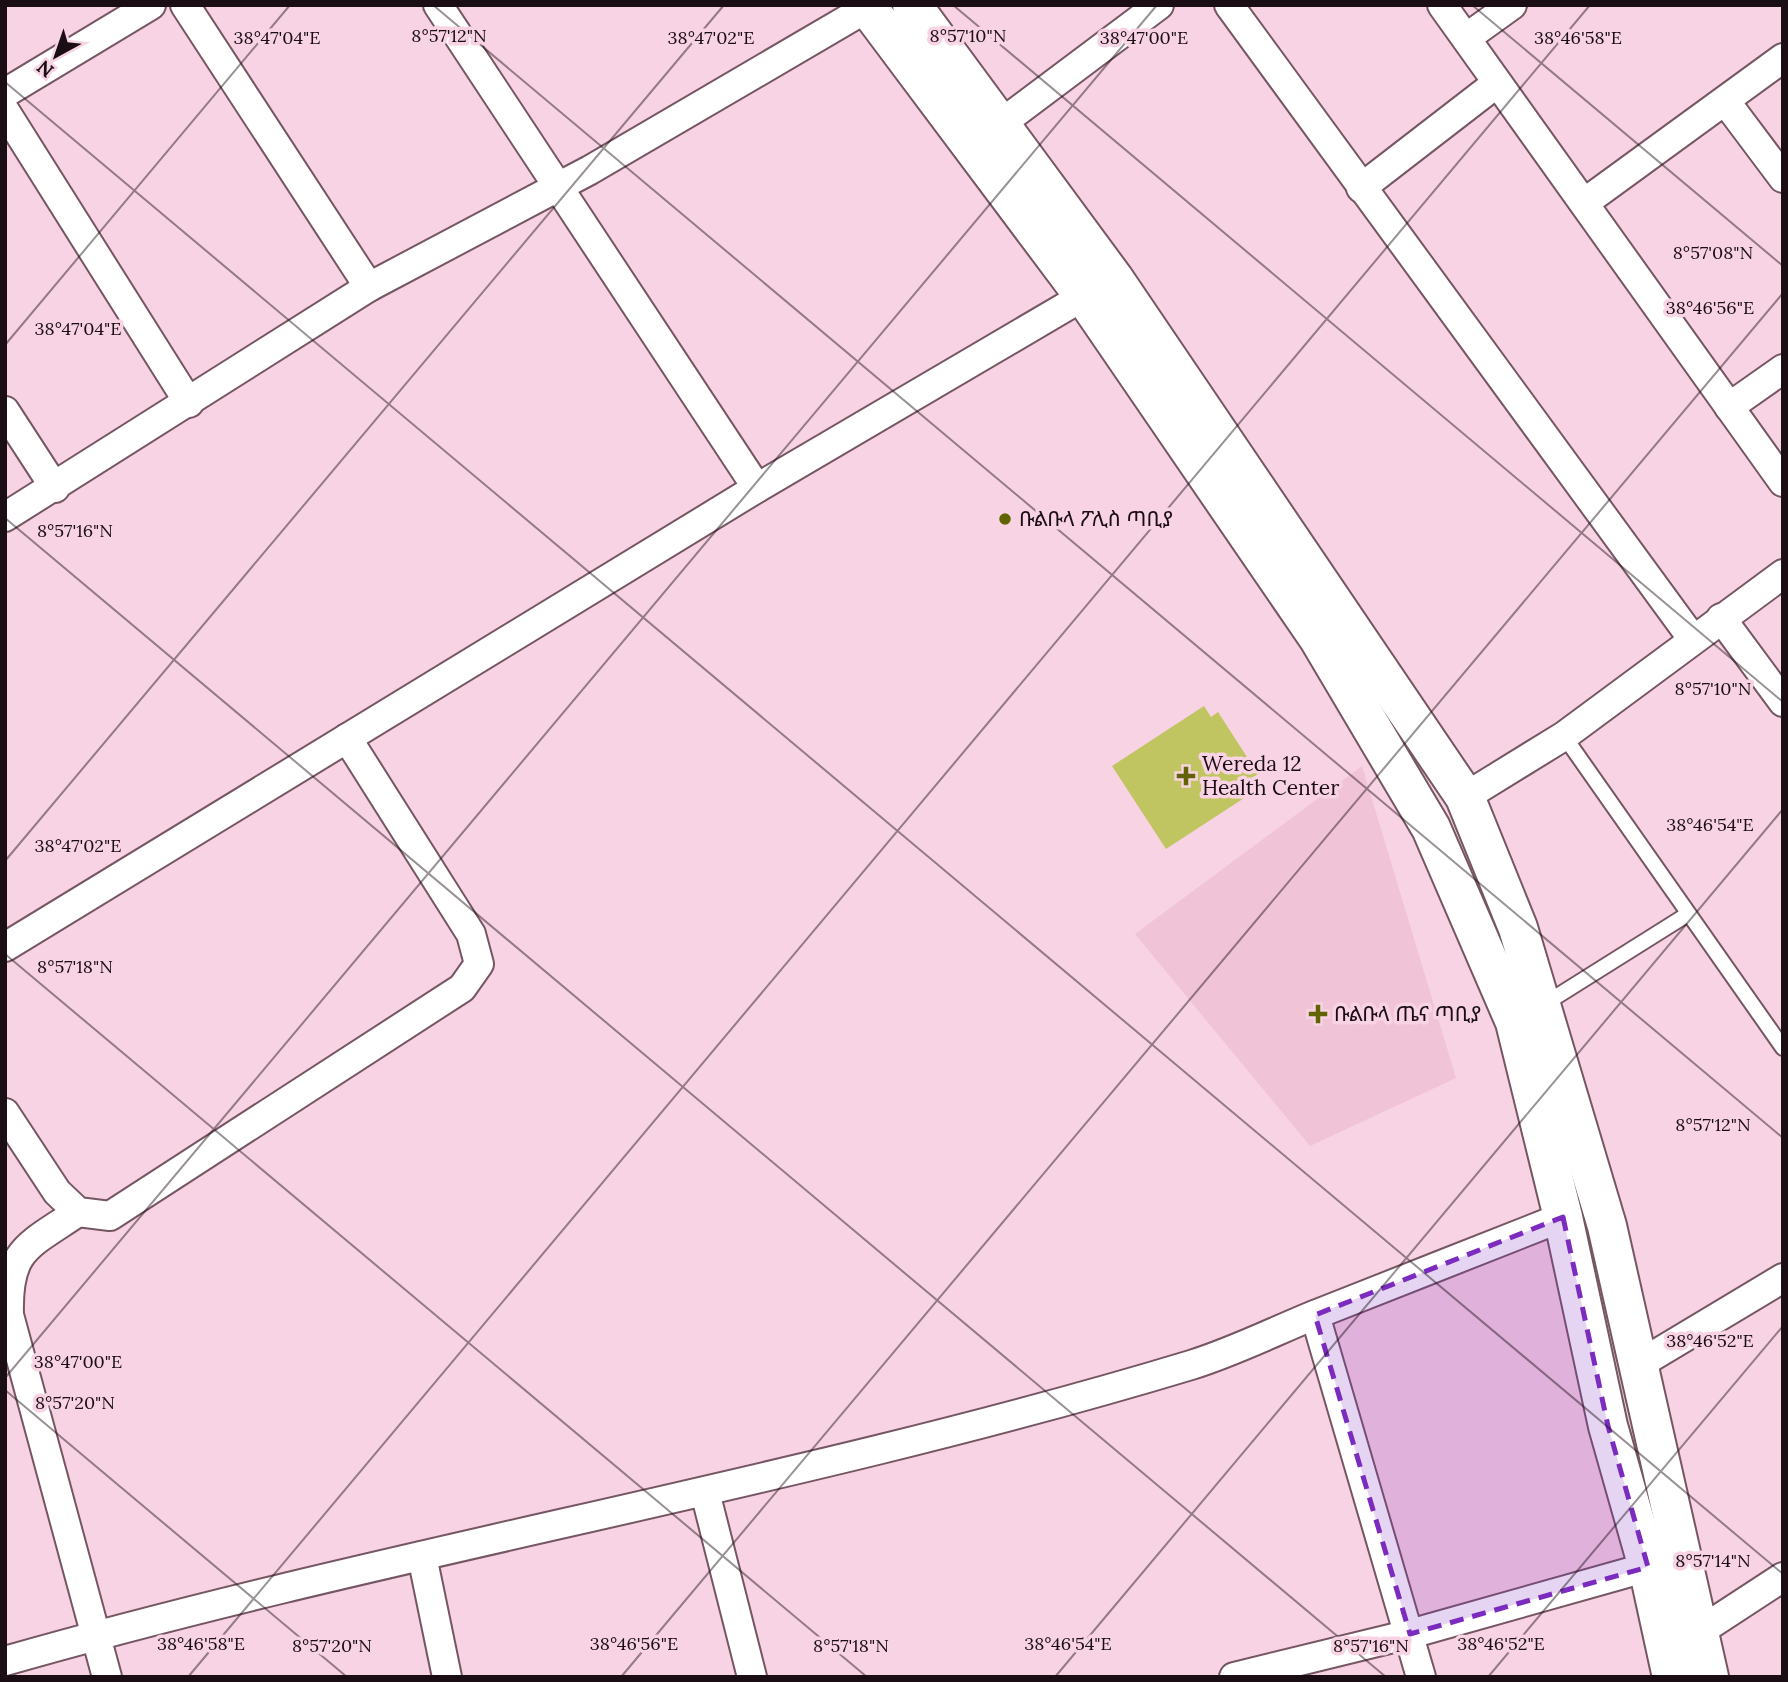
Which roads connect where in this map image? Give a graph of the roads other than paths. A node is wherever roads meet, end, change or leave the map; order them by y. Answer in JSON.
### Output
{"nodes":[{"id":1,"x":151,"y":5,"type":"edge"},
{"id":2,"x":184,"y":5,"type":"edge"},
{"id":3,"x":438,"y":5,"type":"edge"},
{"id":4,"x":912,"y":5,"type":"edge"},
{"id":5,"x":1159,"y":5,"type":"edge"},
{"id":6,"x":1229,"y":5,"type":"edge"},
{"id":7,"x":1442,"y":5,"type":"edge"},
{"id":8,"x":1512,"y":5,"type":"edge"},
{"id":9,"x":867,"y":6,"type":"edge"},
{"id":10,"x":1466,"y":38,"type":"junction"},
{"id":11,"x":1783,"y":58,"type":"edge"},
{"id":12,"x":1497,"y":83,"type":"junction"},
{"id":13,"x":5,"y":93,"type":"edge"},
{"id":14,"x":1726,"y":102,"type":"junction"},
{"id":15,"x":5,"y":111,"type":"edge"},
{"id":16,"x":999,"y":125,"type":"junction"},
{"id":17,"x":1783,"y":178,"type":"edge"},
{"id":18,"x":556,"y":187,"type":"junction"},
{"id":19,"x":1361,"y":188,"type":"junction"},
{"id":20,"x":1584,"y":203,"type":"junction"},
{"id":21,"x":369,"y":287,"type":"junction"},
{"id":22,"x":1084,"y":296,"type":"junction"},
{"id":23,"x":1783,"y":369,"type":"edge"},
{"id":24,"x":189,"y":403,"type":"junction"},
{"id":25,"x":1729,"y":407,"type":"junction"},
{"id":26,"x":5,"y":411,"type":"edge"},
{"id":27,"x":1783,"y":482,"type":"edge"},
{"id":28,"x":55,"y":488,"type":"junction"},
{"id":29,"x":757,"y":488,"type":"junction"},
{"id":30,"x":5,"y":517,"type":"edge"},
{"id":31,"x":1783,"y":573,"type":"edge"},
{"id":32,"x":1721,"y":618,"type":"junction"},
{"id":33,"x":1692,"y":638,"type":"junction"},
{"id":34,"x":1783,"y":702,"type":"edge"},
{"id":35,"x":1564,"y":736,"type":"junction"},
{"id":36,"x":347,"y":738,"type":"junction"},
{"id":37,"x":1465,"y":797,"type":"junction"},
{"id":38,"x":1688,"y":914,"type":"junction"},
{"id":39,"x":5,"y":947,"type":"edge"},
{"id":40,"x":1541,"y":1006,"type":"junction"},
{"id":41,"x":1783,"y":1048,"type":"edge"},
{"id":42,"x":5,"y":1113,"type":"edge"},
{"id":43,"x":78,"y":1212,"type":"junction"},
{"id":44,"x":1563,"y":1217,"type":"junction"},
{"id":45,"x":1783,"y":1278,"type":"edge"},
{"id":46,"x":1315,"y":1315,"type":"junction"},
{"id":47,"x":1638,"y":1365,"type":"junction"},
{"id":48,"x":705,"y":1492,"type":"junction"},
{"id":49,"x":422,"y":1556,"type":"junction"},
{"id":50,"x":1648,"y":1567,"type":"junction"},
{"id":51,"x":1783,"y":1577,"type":"edge"},
{"id":52,"x":1700,"y":1632,"type":"junction"},
{"id":53,"x":1410,"y":1634,"type":"junction"},
{"id":54,"x":96,"y":1635,"type":"junction"},
{"id":55,"x":5,"y":1661,"type":"edge"},
{"id":56,"x":1669,"y":1664,"type":"edge"},
{"id":57,"x":107,"y":1677,"type":"edge"},
{"id":58,"x":447,"y":1677,"type":"edge"},
{"id":59,"x":752,"y":1677,"type":"edge"},
{"id":60,"x":1234,"y":1677,"type":"edge"},
{"id":61,"x":1421,"y":1677,"type":"edge"},
{"id":62,"x":1709,"y":1677,"type":"edge"}],
"edges":[{"from":1,"to":13,"type":"street"},
{"from":2,"to":21,"type":"street"},
{"from":3,"to":18,"type":"street"},
{"from":4,"to":16,"type":"street"},
{"from":5,"to":16,"type":"street"},
{"from":6,"to":19,"type":"street"},
{"from":7,"to":10,"type":"street"},
{"from":8,"to":10,"type":"street"},
{"from":9,"to":18,"type":"street"},
{"from":9,"to":22,"type":"street"},
{"from":10,"to":12,"type":"street"},
{"from":11,"to":14,"type":"street"},
{"from":12,"to":19,"type":"street"},
{"from":12,"to":20,"type":"street"},
{"from":14,"to":17,"type":"street"},
{"from":14,"to":20,"type":"street"},
{"from":15,"to":24,"type":"street"},
{"from":16,"to":37,"type":"street"},
{"from":18,"to":21,"type":"street"},
{"from":18,"to":29,"type":"street"},
{"from":19,"to":33,"type":"street"},
{"from":20,"to":25,"type":"street"},
{"from":21,"to":24,"type":"street"},
{"from":22,"to":29,"type":"street"},
{"from":22,"to":44,"type":"street"},
{"from":23,"to":25,"type":"street"},
{"from":24,"to":28,"type":"street"},
{"from":25,"to":27,"type":"street"},
{"from":26,"to":28,"type":"street"},
{"from":28,"to":30,"type":"street"},
{"from":29,"to":36,"type":"street"},
{"from":31,"to":32,"type":"street"},
{"from":32,"to":33,"type":"street"},
{"from":32,"to":34,"type":"street"},
{"from":33,"to":35,"type":"street"},
{"from":35,"to":37,"type":"street"},
{"from":35,"to":38,"type":"lane"},
{"from":36,"to":39,"type":"street"},
{"from":36,"to":43,"type":"street"},
{"from":37,"to":40,"type":"street"},
{"from":38,"to":40,"type":"lane"},
{"from":38,"to":41,"type":"lane"},
{"from":40,"to":47,"type":"street"},
{"from":42,"to":43,"type":"street"},
{"from":43,"to":54,"type":"street"},
{"from":44,"to":46,"type":"street"},
{"from":44,"to":50,"type":"street"},
{"from":45,"to":47,"type":"street"},
{"from":46,"to":48,"type":"street"},
{"from":46,"to":53,"type":"street"},
{"from":47,"to":52,"type":"street"},
{"from":48,"to":49,"type":"street"},
{"from":48,"to":59,"type":"street"},
{"from":49,"to":54,"type":"street"},
{"from":49,"to":58,"type":"street"},
{"from":50,"to":53,"type":"street"},
{"from":50,"to":56,"type":"street"},
{"from":51,"to":52,"type":"street"},
{"from":52,"to":56,"type":"street"},
{"from":52,"to":62,"type":"street"},
{"from":53,"to":60,"type":"street"},
{"from":53,"to":61,"type":"street"},
{"from":54,"to":55,"type":"street"},
{"from":54,"to":57,"type":"street"}]}
